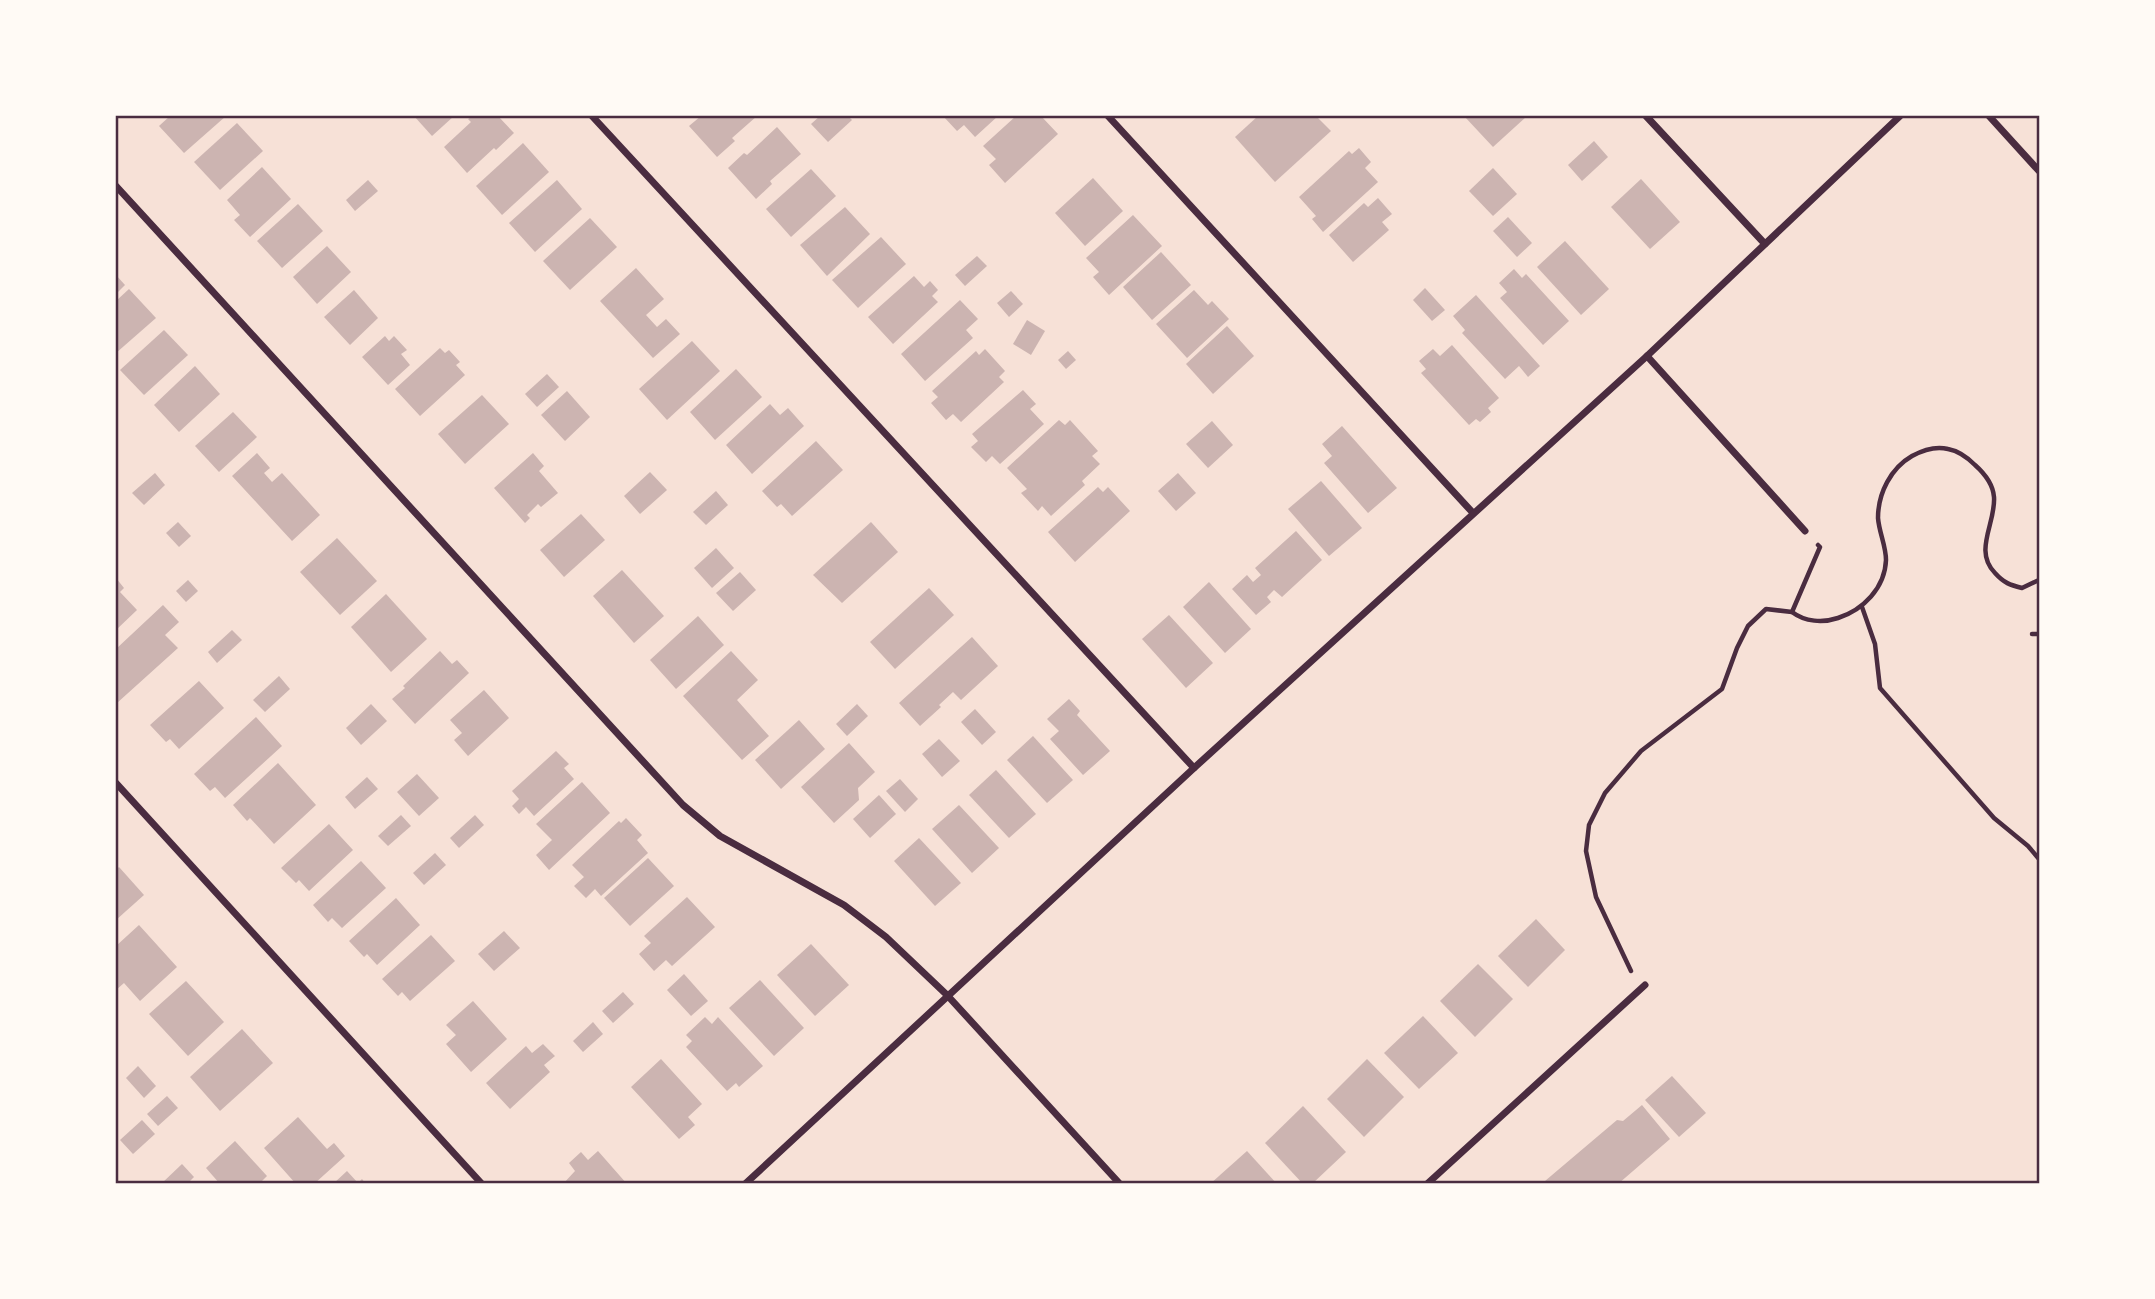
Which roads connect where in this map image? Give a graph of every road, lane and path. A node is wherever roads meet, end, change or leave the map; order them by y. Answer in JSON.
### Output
{"nodes":[{"id":1,"x":592,"y":116,"type":"edge"},
{"id":2,"x":1108,"y":116,"type":"edge"},
{"id":3,"x":1646,"y":116,"type":"edge"},
{"id":4,"x":1900,"y":116,"type":"edge"},
{"id":5,"x":1989,"y":116,"type":"edge"},
{"id":6,"x":2039,"y":171,"type":"edge"},
{"id":7,"x":116,"y":186,"type":"edge"},
{"id":8,"x":1765,"y":244,"type":"junction"},
{"id":9,"x":1647,"y":356,"type":"junction"},
{"id":10,"x":1473,"y":513,"type":"junction"},
{"id":11,"x":1805,"y":531,"type":"joint"},
{"id":12,"x":2039,"y":580,"type":"edge"},
{"id":13,"x":1862,"y":607,"type":"junction"},
{"id":14,"x":1792,"y":612,"type":"junction"},
{"id":15,"x":2032,"y":634,"type":"dead end"},
{"id":16,"x":2039,"y":634,"type":"edge"},
{"id":17,"x":1194,"y":768,"type":"junction"},
{"id":18,"x":116,"y":783,"type":"edge"},
{"id":19,"x":2039,"y":859,"type":"edge"},
{"id":20,"x":1645,"y":985,"type":"joint"},
{"id":21,"x":947,"y":995,"type":"junction"},
{"id":22,"x":482,"y":1184,"type":"edge"},
{"id":23,"x":746,"y":1184,"type":"edge"},
{"id":24,"x":1121,"y":1184,"type":"edge"},
{"id":25,"x":1427,"y":1184,"type":"edge"}],
"edges":[{"from":1,"to":17,"type":"street"},
{"from":2,"to":10,"type":"street"},
{"from":3,"to":8,"type":"street"},
{"from":4,"to":8,"type":"street"},
{"from":5,"to":6,"type":"street"},
{"from":7,"to":21,"type":"street"},
{"from":8,"to":9,"type":"street"},
{"from":9,"to":10,"type":"street"},
{"from":9,"to":11,"type":"street"},
{"from":10,"to":17,"type":"street"},
{"from":11,"to":14,"type":"path"},
{"from":12,"to":13,"type":"path"},
{"from":13,"to":14,"type":"path"},
{"from":13,"to":19,"type":"path"},
{"from":14,"to":20,"type":"path"},
{"from":15,"to":16,"type":"path"},
{"from":17,"to":21,"type":"street"},
{"from":18,"to":22,"type":"street"},
{"from":20,"to":25,"type":"street"},
{"from":21,"to":23,"type":"street"},
{"from":21,"to":24,"type":"street"}]}
